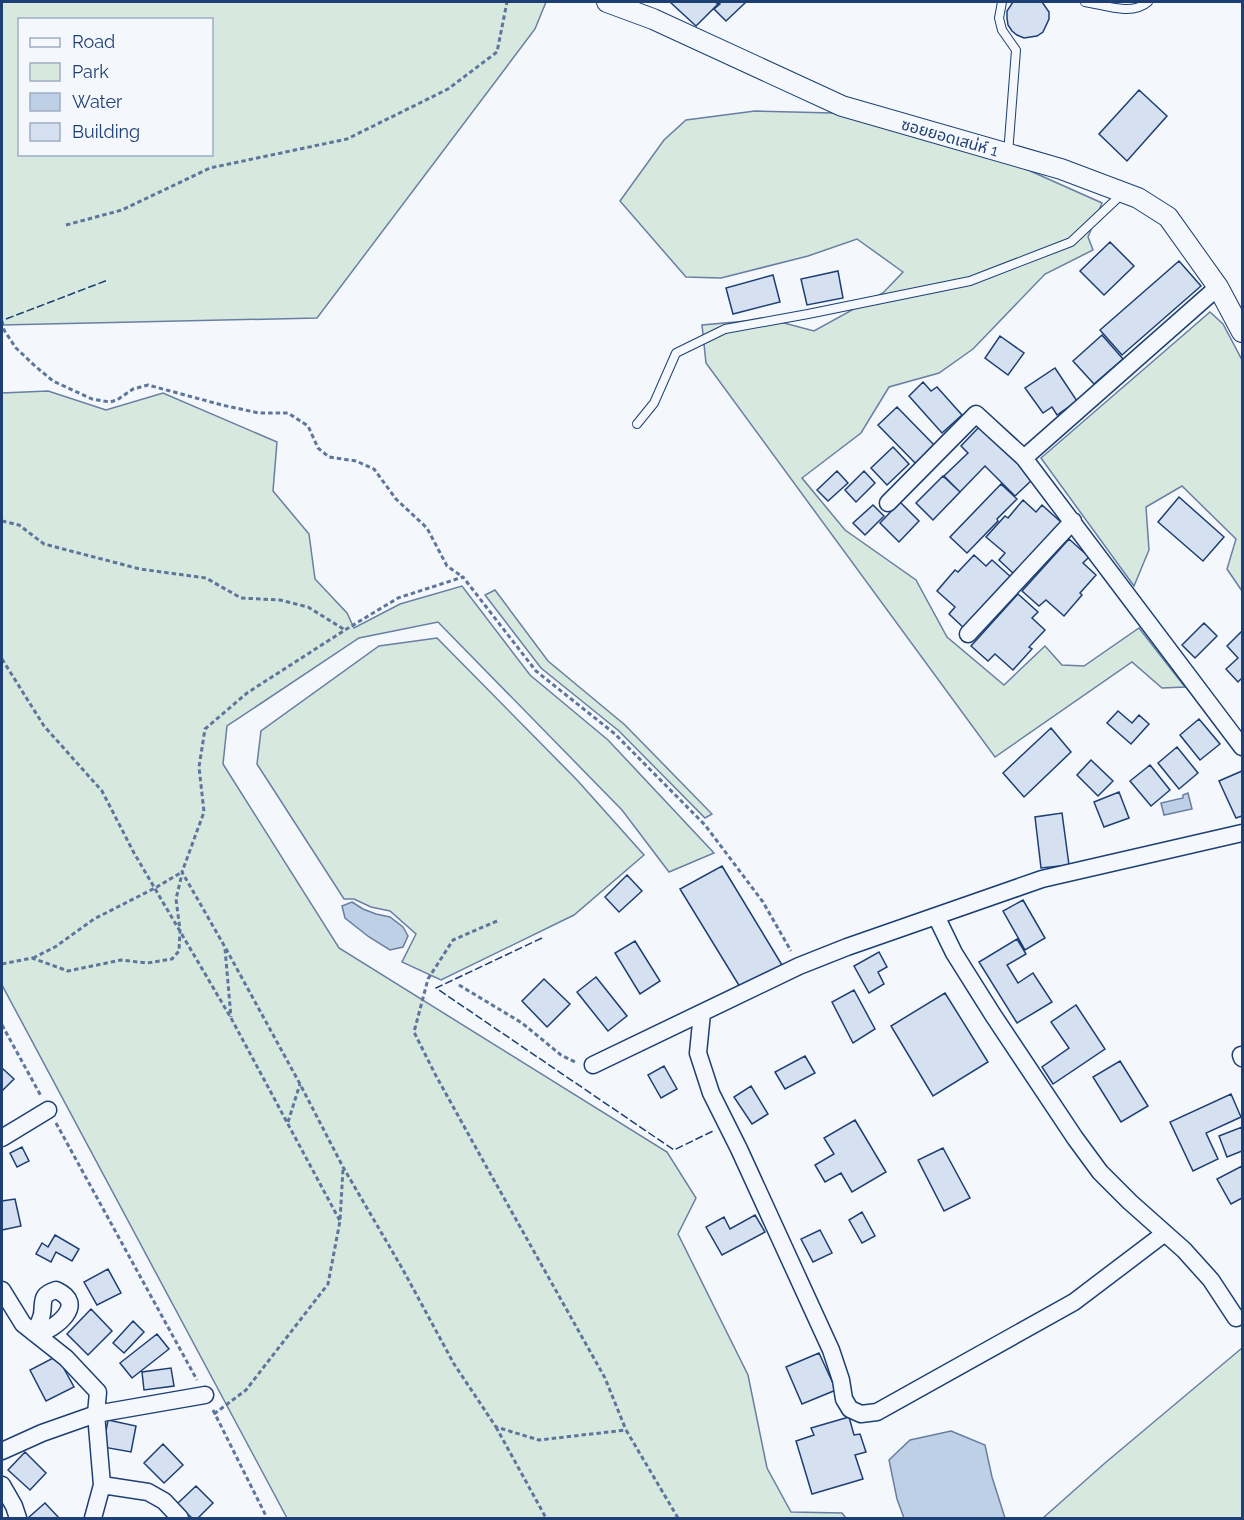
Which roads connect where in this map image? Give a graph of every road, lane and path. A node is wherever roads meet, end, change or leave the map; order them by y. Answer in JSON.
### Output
{"nodes":[{"id":1,"x":507,"y":2,"type":"edge"},
{"id":2,"x":607,"y":2,"type":"edge"},
{"id":3,"x":1002,"y":2,"type":"edge"},
{"id":4,"x":1085,"y":2,"type":"edge"},
{"id":5,"x":1148,"y":2,"type":"edge"},
{"id":6,"x":1008,"y":154,"type":"junction"},
{"id":7,"x":1124,"y":192,"type":"junction"},
{"id":8,"x":66,"y":225,"type":"dead end"},
{"id":9,"x":1218,"y":288,"type":"junction"},
{"id":10,"x":2,"y":321,"type":"edge"},
{"id":11,"x":1242,"y":332,"type":"edge"},
{"id":12,"x":637,"y":424,"type":"dead end"},
{"id":13,"x":1024,"y":458,"type":"junction"},
{"id":14,"x":888,"y":503,"type":"dead end"},
{"id":15,"x":2,"y":521,"type":"edge"},
{"id":16,"x":1072,"y":521,"type":"junction"},
{"id":17,"x":463,"y":577,"type":"junction"},
{"id":18,"x":345,"y":630,"type":"junction"},
{"id":19,"x":968,"y":634,"type":"dead end"},
{"id":20,"x":2,"y":659,"type":"edge"},
{"id":21,"x":1242,"y":747,"type":"edge"},
{"id":22,"x":1242,"y":834,"type":"edge"},
{"id":23,"x":182,"y":872,"type":"junction"},
{"id":24,"x":155,"y":888,"type":"junction"},
{"id":25,"x":936,"y":916,"type":"junction"},
{"id":26,"x":497,"y":921,"type":"dead end"},
{"id":27,"x":180,"y":930,"type":"junction"},
{"id":28,"x":225,"y":947,"type":"junction"},
{"id":29,"x":32,"y":958,"type":"junction"},
{"id":30,"x":2,"y":963,"type":"edge"},
{"id":31,"x":799,"y":966,"type":"junction"},
{"id":32,"x":459,"y":985,"type":"dead end"},
{"id":33,"x":702,"y":1013,"type":"junction"},
{"id":34,"x":231,"y":1018,"type":"junction"},
{"id":35,"x":2,"y":1025,"type":"edge"},
{"id":36,"x":593,"y":1065,"type":"joint"},
{"id":37,"x":300,"y":1084,"type":"junction"},
{"id":38,"x":48,"y":1110,"type":"junction"},
{"id":39,"x":287,"y":1123,"type":"junction"},
{"id":40,"x":2,"y":1138,"type":"edge"},
{"id":41,"x":343,"y":1167,"type":"junction"},
{"id":42,"x":340,"y":1221,"type":"junction"},
{"id":43,"x":1165,"y":1233,"type":"junction"},
{"id":44,"x":2,"y":1290,"type":"edge"},
{"id":45,"x":1236,"y":1317,"type":"dead end"},
{"id":46,"x":205,"y":1395,"type":"junction"},
{"id":47,"x":96,"y":1414,"type":"junction"},
{"id":48,"x":214,"y":1414,"type":"junction"},
{"id":49,"x":496,"y":1427,"type":"junction"},
{"id":50,"x":626,"y":1430,"type":"junction"},
{"id":51,"x":2,"y":1451,"type":"edge"},
{"id":52,"x":2,"y":1485,"type":"edge"},
{"id":53,"x":102,"y":1485,"type":"junction"},
{"id":54,"x":18,"y":1518,"type":"edge"},
{"id":55,"x":93,"y":1518,"type":"edge"},
{"id":56,"x":180,"y":1518,"type":"edge"},
{"id":57,"x":267,"y":1518,"type":"edge"},
{"id":58,"x":546,"y":1518,"type":"edge"},
{"id":59,"x":678,"y":1518,"type":"edge"}],
"edges":[{"from":1,"to":8,"type":"path"},
{"from":2,"to":6,"type":"street","name":"ซอยยอดเสน่ห์ 1"},
{"from":3,"to":6,"type":"lane"},
{"from":4,"to":5,"type":"lane"},
{"from":6,"to":7,"type":"street","name":"ซอยยอดเสน่ห์ 1"},
{"from":7,"to":9,"type":"street","name":"ซอยยอดเสน่ห์ 1"},
{"from":7,"to":12,"type":"lane"},
{"from":9,"to":11,"type":"street","name":"ซอยยอดเสน่ห์ 1"},
{"from":9,"to":13,"type":"street"},
{"from":10,"to":17,"type":"path"},
{"from":13,"to":14,"type":"street"},
{"from":13,"to":16,"type":"street"},
{"from":15,"to":18,"type":"path"},
{"from":16,"to":19,"type":"street"},
{"from":16,"to":21,"type":"street"},
{"from":17,"to":18,"type":"path"},
{"from":17,"to":31,"type":"path"},
{"from":18,"to":23,"type":"path"},
{"from":20,"to":24,"type":"path"},
{"from":22,"to":25,"type":"street"},
{"from":23,"to":24,"type":"path"},
{"from":23,"to":27,"type":"path"},
{"from":23,"to":28,"type":"path"},
{"from":24,"to":27,"type":"path"},
{"from":24,"to":29,"type":"path"},
{"from":25,"to":31,"type":"street"},
{"from":25,"to":43,"type":"street"},
{"from":26,"to":50,"type":"path"},
{"from":27,"to":29,"type":"path"},
{"from":27,"to":34,"type":"path"},
{"from":28,"to":34,"type":"path"},
{"from":28,"to":37,"type":"path"},
{"from":29,"to":30,"type":"path"},
{"from":31,"to":33,"type":"street"},
{"from":32,"to":36,"type":"path"},
{"from":33,"to":36,"type":"street"},
{"from":33,"to":43,"type":"street"},
{"from":34,"to":39,"type":"path"},
{"from":35,"to":38,"type":"path"},
{"from":37,"to":39,"type":"path"},
{"from":37,"to":41,"type":"path"},
{"from":38,"to":40,"type":"street"},
{"from":38,"to":46,"type":"path"},
{"from":39,"to":42,"type":"path"},
{"from":41,"to":42,"type":"path"},
{"from":41,"to":49,"type":"path"},
{"from":42,"to":48,"type":"path"},
{"from":43,"to":45,"type":"street"},
{"from":44,"to":47,"type":"street"},
{"from":46,"to":47,"type":"street"},
{"from":46,"to":48,"type":"path"},
{"from":47,"to":51,"type":"street"},
{"from":47,"to":53,"type":"street"},
{"from":48,"to":57,"type":"path"},
{"from":49,"to":50,"type":"path"},
{"from":49,"to":58,"type":"path"},
{"from":50,"to":59,"type":"path"},
{"from":52,"to":54,"type":"street"},
{"from":53,"to":55,"type":"street"},
{"from":53,"to":56,"type":"street"}]}
